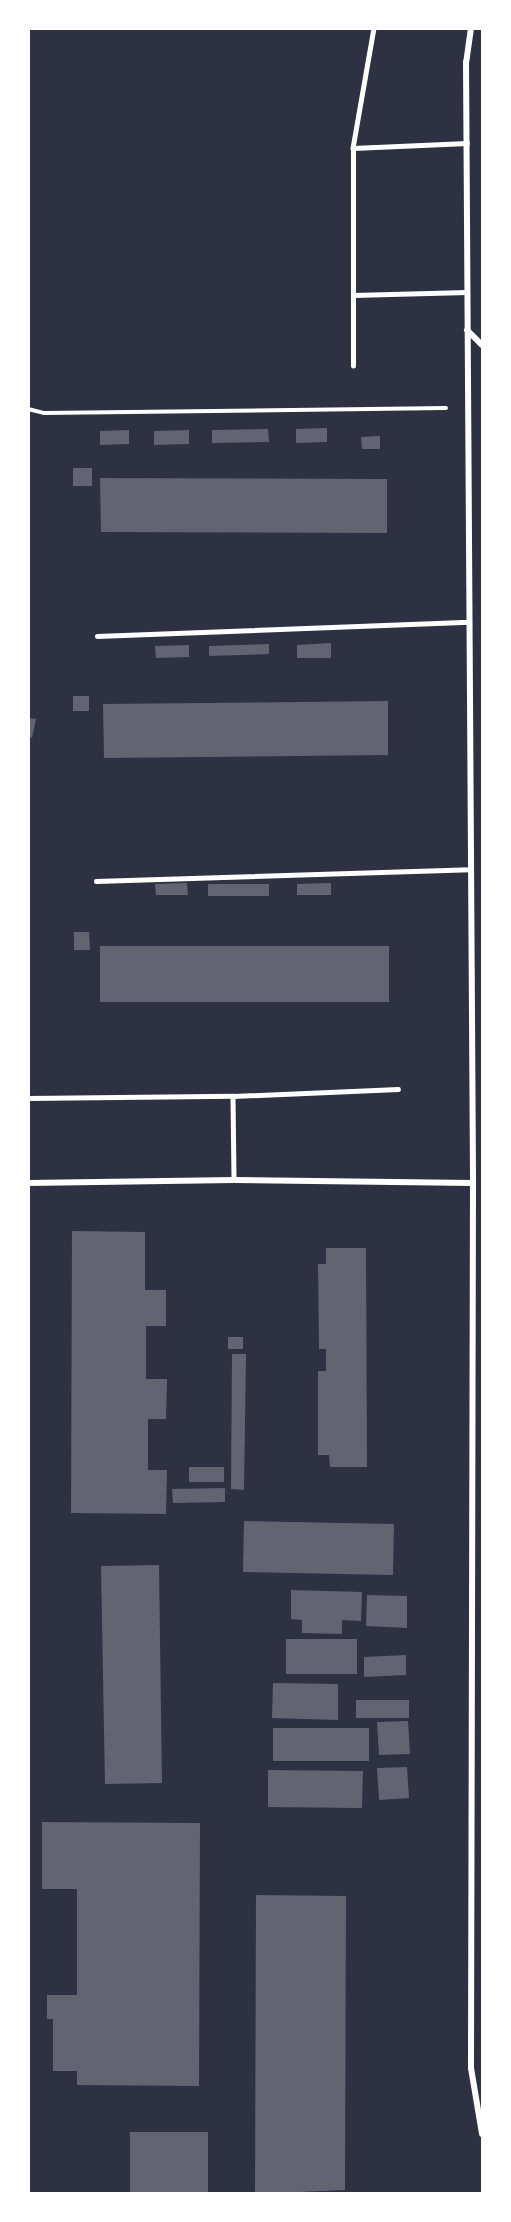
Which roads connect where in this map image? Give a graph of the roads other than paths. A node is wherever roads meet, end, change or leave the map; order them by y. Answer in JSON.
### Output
{"nodes":[{"id":1,"x":374,"y":28,"type":"edge"},
{"id":2,"x":471,"y":28,"type":"edge"},
{"id":3,"x":467,"y":143,"type":"junction"},
{"id":4,"x":353,"y":148,"type":"junction"},
{"id":5,"x":467,"y":292,"type":"junction"},
{"id":6,"x":353,"y":295,"type":"junction"},
{"id":7,"x":467,"y":330,"type":"junction"},
{"id":8,"x":483,"y":345,"type":"edge"},
{"id":9,"x":353,"y":366,"type":"dead end"},
{"id":10,"x":469,"y":622,"type":"junction"},
{"id":11,"x":97,"y":636,"type":"dead end"},
{"id":12,"x":470,"y":869,"type":"junction"},
{"id":13,"x":96,"y":881,"type":"dead end"},
{"id":14,"x":398,"y":1089,"type":"dead end"},
{"id":15,"x":233,"y":1096,"type":"junction"},
{"id":16,"x":28,"y":1098,"type":"edge"},
{"id":17,"x":234,"y":1180,"type":"junction"},
{"id":18,"x":28,"y":1183,"type":"edge"},
{"id":19,"x":473,"y":1183,"type":"junction"},
{"id":20,"x":483,"y":2134,"type":"edge"}],
"edges":[{"from":1,"to":4,"type":"lane"},
{"from":2,"to":3,"type":"street"},
{"from":3,"to":4,"type":"lane"},
{"from":3,"to":5,"type":"street"},
{"from":4,"to":6,"type":"lane"},
{"from":5,"to":6,"type":"lane"},
{"from":5,"to":7,"type":"street"},
{"from":6,"to":9,"type":"lane"},
{"from":7,"to":8,"type":"street"},
{"from":7,"to":10,"type":"street"},
{"from":10,"to":11,"type":"lane"},
{"from":10,"to":12,"type":"street"},
{"from":12,"to":13,"type":"lane"},
{"from":12,"to":19,"type":"street"},
{"from":14,"to":15,"type":"lane"},
{"from":15,"to":16,"type":"lane"},
{"from":15,"to":17,"type":"lane"},
{"from":17,"to":18,"type":"street"},
{"from":17,"to":19,"type":"street"},
{"from":19,"to":20,"type":"street"}]}
